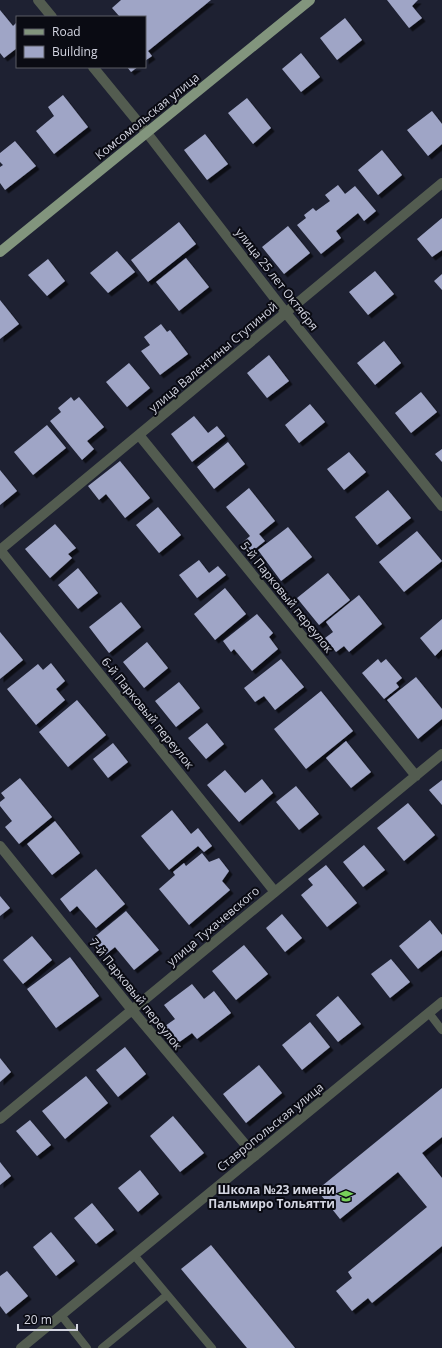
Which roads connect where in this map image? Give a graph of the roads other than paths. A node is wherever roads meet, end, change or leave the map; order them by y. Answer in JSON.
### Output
{"nodes":[{"id":1,"x":38,"y":0,"type":"edge"},
{"id":2,"x":310,"y":0,"type":"edge"},
{"id":3,"x":51,"y":16,"type":"edge"},
{"id":4,"x":94,"y":68,"type":"edge"},
{"id":5,"x":147,"y":133,"type":"junction"},
{"id":6,"x":442,"y":183,"type":"edge"},
{"id":7,"x":0,"y":252,"type":"edge"},
{"id":8,"x":286,"y":312,"type":"junction"},
{"id":9,"x":139,"y":435,"type":"junction"},
{"id":10,"x":442,"y":506,"type":"edge"},
{"id":11,"x":0,"y":550,"type":"edge"},
{"id":12,"x":442,"y":754,"type":"edge"},
{"id":13,"x":416,"y":776,"type":"junction"},
{"id":14,"x":0,"y":846,"type":"edge"},
{"id":15,"x":275,"y":892,"type":"junction"},
{"id":16,"x":442,"y":1002,"type":"edge"},
{"id":17,"x":132,"y":1010,"type":"junction"},
{"id":18,"x":429,"y":1013,"type":"junction"},
{"id":19,"x":442,"y":1030,"type":"edge"},
{"id":20,"x":0,"y":1119,"type":"edge"},
{"id":21,"x":255,"y":1156,"type":"junction"},
{"id":22,"x":134,"y":1255,"type":"junction"},
{"id":23,"x":168,"y":1295,"type":"junction"},
{"id":24,"x":61,"y":1315,"type":"junction"},
{"id":25,"x":21,"y":1348,"type":"edge"},
{"id":26,"x":87,"y":1348,"type":"edge"},
{"id":27,"x":102,"y":1348,"type":"edge"},
{"id":28,"x":212,"y":1348,"type":"edge"}],
"edges":[{"from":1,"to":3,"type":"street"},
{"from":2,"to":5,"type":"main road","name":"Комсомольская улица"},
{"from":4,"to":5,"type":"street","name":"улица 25 лет Октября"},
{"from":5,"to":7,"type":"main road","name":"Комсомольская улица"},
{"from":5,"to":8,"type":"street","name":"улица 25 лет Октября"},
{"from":6,"to":8,"type":"street","name":"улица Валентины Ступиной"},
{"from":8,"to":9,"type":"street","name":"улица Валентины Ступиной"},
{"from":8,"to":10,"type":"street","name":"улица 25 лет Октября"},
{"from":9,"to":11,"type":"street","name":"улица Валентины Ступиной"},
{"from":9,"to":13,"type":"street","name":"5-й Парковый переулок"},
{"from":11,"to":15,"type":"street","name":"6-й Парковый переулок"},
{"from":12,"to":13,"type":"street","name":"улица Тухачевского"},
{"from":13,"to":15,"type":"street","name":"улица Тухачевского"},
{"from":14,"to":17,"type":"street","name":"7-й Парковый переулок"},
{"from":15,"to":17,"type":"street","name":"улица Тухачевского"},
{"from":16,"to":18,"type":"street","name":"Ставропольская улица"},
{"from":17,"to":20,"type":"street","name":"улица Тухачевского"},
{"from":17,"to":21,"type":"street","name":"7-й Парковый переулок"},
{"from":18,"to":19,"type":"lane"},
{"from":18,"to":21,"type":"street","name":"Ставропольская улица"},
{"from":21,"to":22,"type":"street","name":"Ставропольская улица"},
{"from":22,"to":23,"type":"lane"},
{"from":22,"to":24,"type":"street","name":"Ставропольская улица"},
{"from":23,"to":27,"type":"lane"},
{"from":23,"to":28,"type":"lane"},
{"from":24,"to":25,"type":"street","name":"Ставропольская улица"},
{"from":24,"to":26,"type":"lane"}]}
